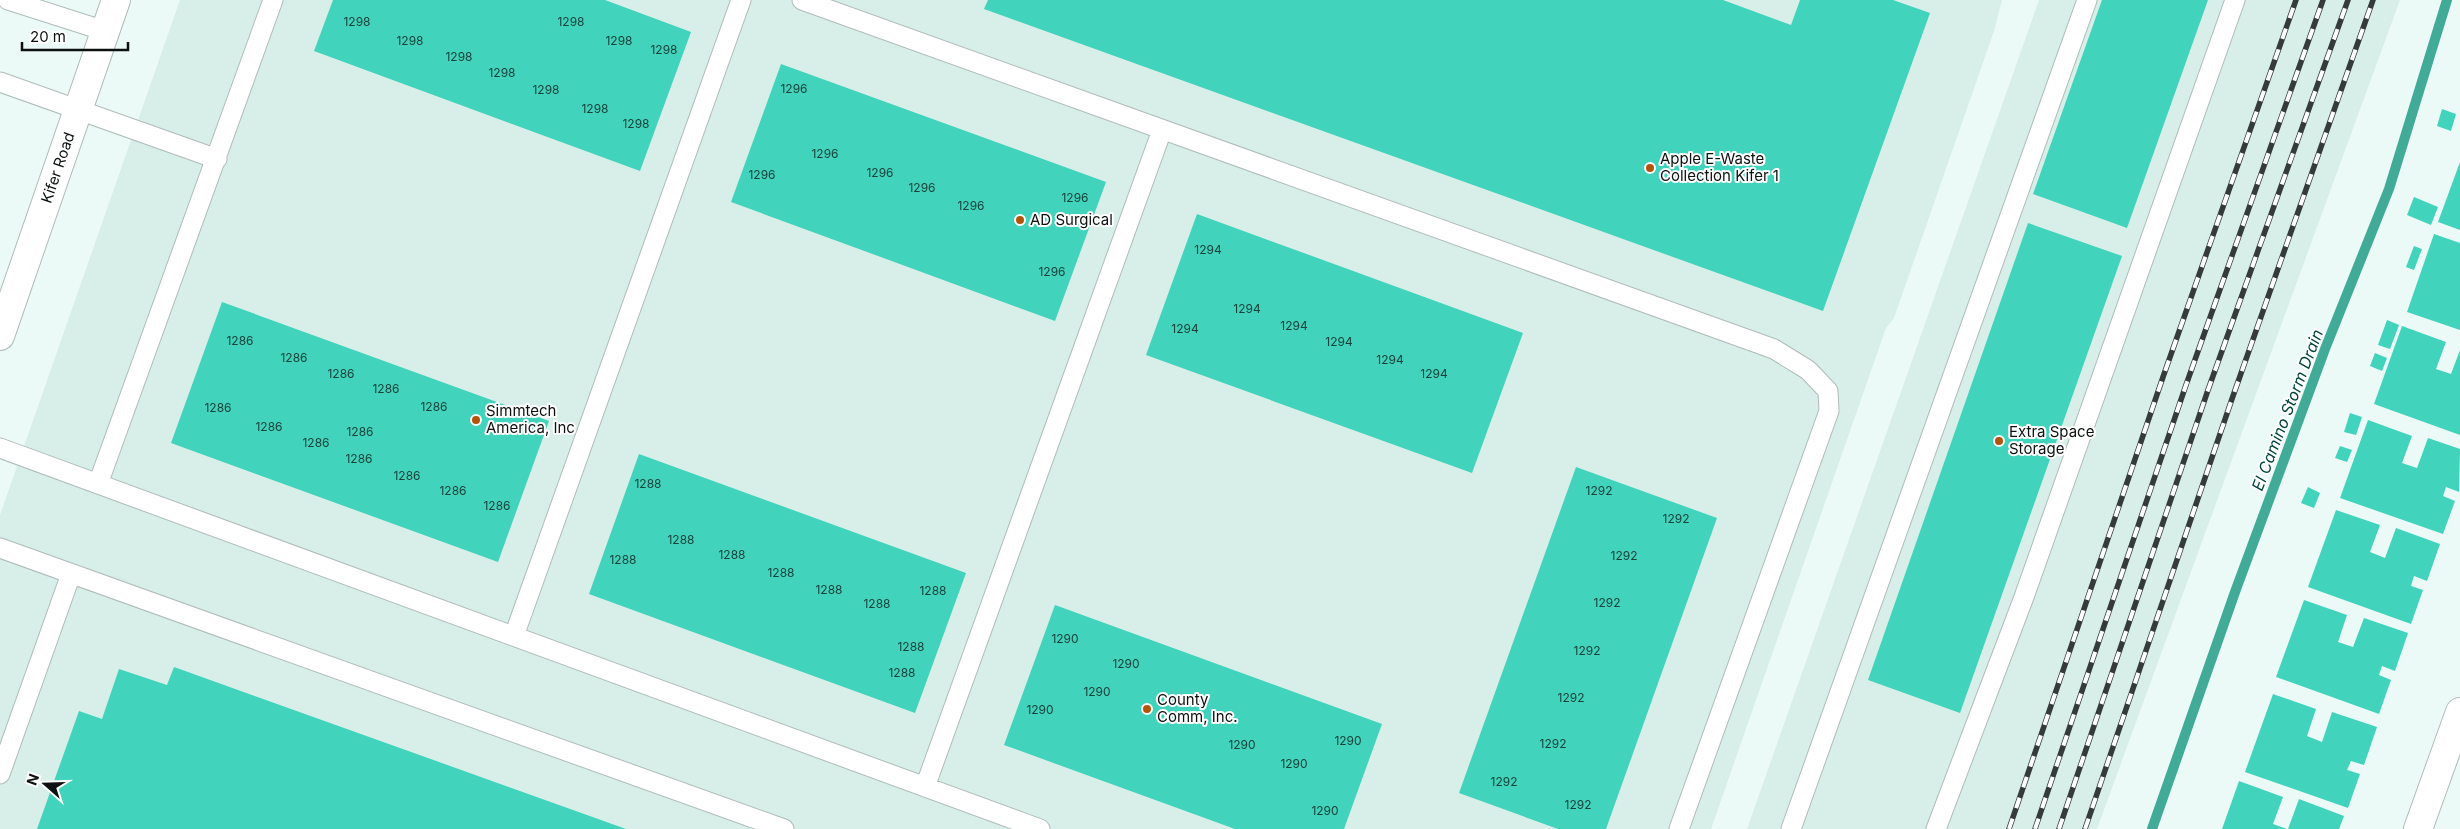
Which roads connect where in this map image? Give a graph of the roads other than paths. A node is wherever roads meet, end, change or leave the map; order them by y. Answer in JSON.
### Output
{"nodes":[{"id":1,"x":8,"y":0,"type":"edge"},
{"id":2,"x":116,"y":0,"type":"edge"},
{"id":3,"x":273,"y":0,"type":"edge"},
{"id":4,"x":741,"y":0,"type":"edge"},
{"id":5,"x":802,"y":0,"type":"edge"},
{"id":6,"x":2086,"y":0,"type":"edge"},
{"id":7,"x":2235,"y":0,"type":"edge"},
{"id":8,"x":105,"y":31,"type":"junction"},
{"id":9,"x":0,"y":82,"type":"edge"},
{"id":10,"x":77,"y":110,"type":"junction"},
{"id":11,"x":1162,"y":130,"type":"junction"},
{"id":12,"x":217,"y":159,"type":"junction"},
{"id":13,"x":0,"y":336,"type":"edge"},
{"id":14,"x":0,"y":448,"type":"edge"},
{"id":15,"x":98,"y":484,"type":"junction"},
{"id":16,"x":0,"y":548,"type":"edge"},
{"id":17,"x":71,"y":574,"type":"junction"},
{"id":18,"x":514,"y":636,"type":"junction"},
{"id":19,"x":2460,"y":712,"type":"edge"},
{"id":20,"x":2450,"y":768,"type":"edge"},
{"id":21,"x":0,"y":774,"type":"edge"},
{"id":22,"x":925,"y":787,"type":"junction"},
{"id":23,"x":784,"y":829,"type":"edge"},
{"id":24,"x":1040,"y":829,"type":"edge"},
{"id":25,"x":1679,"y":829,"type":"edge"},
{"id":26,"x":1791,"y":829,"type":"edge"},
{"id":27,"x":1936,"y":829,"type":"edge"},
{"id":28,"x":2418,"y":829,"type":"edge"}],
"edges":[{"from":1,"to":8,"type":"lane"},
{"from":2,"to":8,"type":"main road","name":"Kifer Road"},
{"from":3,"to":12,"type":"lane"},
{"from":4,"to":18,"type":"lane"},
{"from":5,"to":11,"type":"lane"},
{"from":6,"to":26,"type":"lane"},
{"from":7,"to":27,"type":"lane"},
{"from":8,"to":10,"type":"main road","name":"Kifer Road"},
{"from":9,"to":10,"type":"lane"},
{"from":10,"to":12,"type":"lane"},
{"from":10,"to":13,"type":"main road","name":"Kifer Road"},
{"from":11,"to":22,"type":"lane"},
{"from":11,"to":25,"type":"lane"},
{"from":12,"to":15,"type":"lane"},
{"from":14,"to":15,"type":"lane"},
{"from":15,"to":18,"type":"lane"},
{"from":16,"to":17,"type":"lane"},
{"from":17,"to":21,"type":"lane"},
{"from":17,"to":23,"type":"lane"},
{"from":18,"to":22,"type":"lane"},
{"from":19,"to":20,"type":"main road"},
{"from":20,"to":28,"type":"main road"},
{"from":22,"to":24,"type":"lane"}]}
